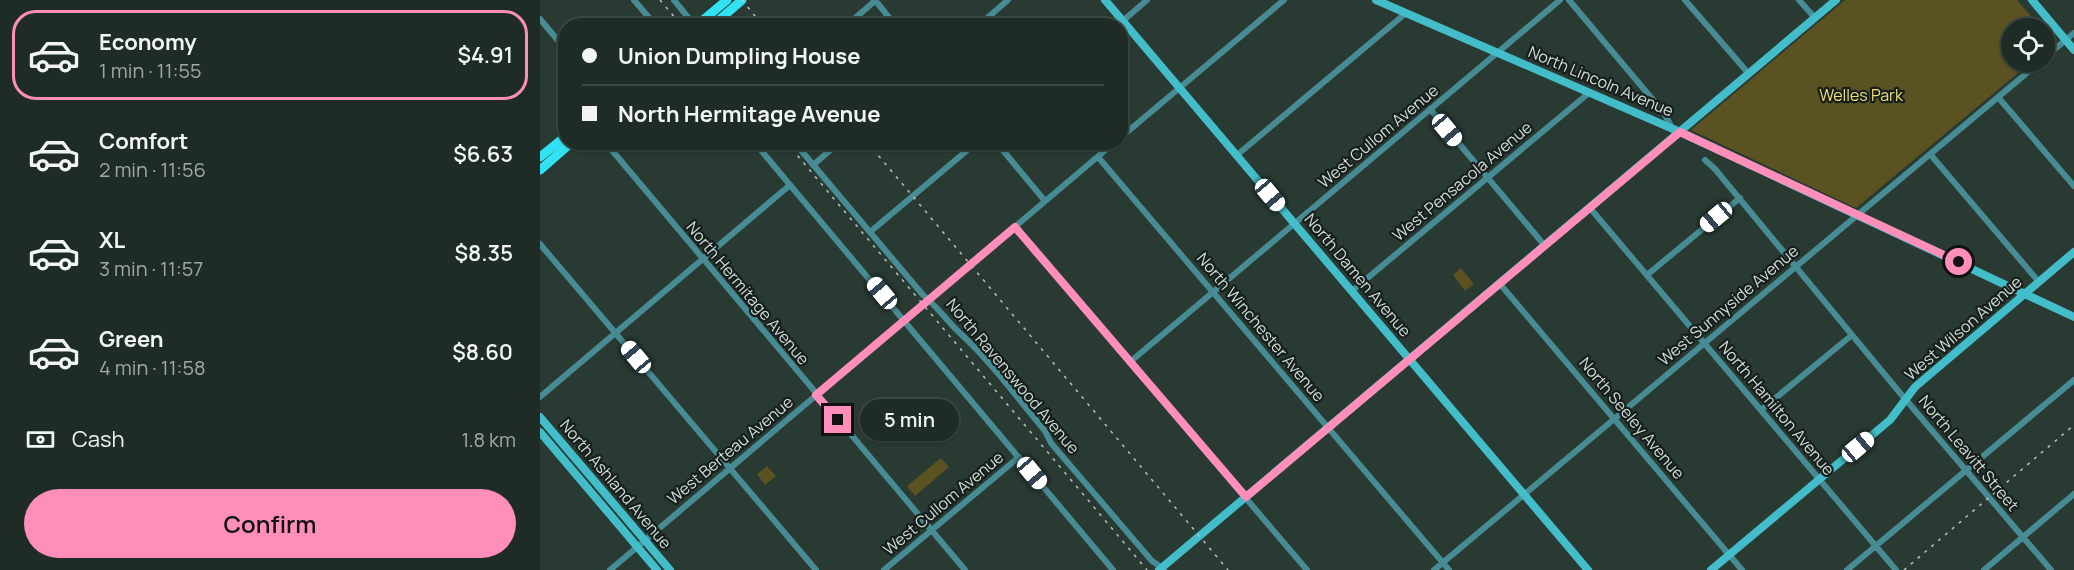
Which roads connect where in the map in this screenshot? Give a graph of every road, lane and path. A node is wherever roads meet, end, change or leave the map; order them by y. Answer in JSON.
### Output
{"nodes":[{"id":1,"x":634,"y":0,"type":"edge"},
{"id":2,"x":674,"y":0,"type":"edge"},
{"id":3,"x":727,"y":0,"type":"edge"},
{"id":4,"x":742,"y":0,"type":"edge"},
{"id":5,"x":875,"y":0,"type":"edge"},
{"id":6,"x":1008,"y":0,"type":"edge"},
{"id":7,"x":1105,"y":0,"type":"edge"},
{"id":8,"x":1147,"y":0,"type":"edge"},
{"id":9,"x":1284,"y":0,"type":"edge"},
{"id":10,"x":1376,"y":0,"type":"edge"},
{"id":11,"x":1560,"y":0,"type":"edge"},
{"id":12,"x":1569,"y":0,"type":"edge"},
{"id":13,"x":1685,"y":0,"type":"edge"},
{"id":14,"x":1799,"y":0,"type":"edge"},
{"id":15,"x":1836,"y":0,"type":"edge"},
{"id":16,"x":2032,"y":0,"type":"edge"},
{"id":17,"x":1406,"y":13,"type":"junction"},
{"id":18,"x":649,"y":18,"type":"edge"},
{"id":19,"x":689,"y":18,"type":"edge"},
{"id":20,"x":706,"y":18,"type":"edge"},
{"id":21,"x":721,"y":18,"type":"edge"},
{"id":22,"x":855,"y":18,"type":"edge"},
{"id":23,"x":890,"y":18,"type":"edge"},
{"id":24,"x":987,"y":18,"type":"edge"},
{"id":25,"x":1117,"y":18,"type":"edge"},
{"id":26,"x":1126,"y":18,"type":"edge"},
{"id":27,"x":1815,"y":18,"type":"junction"},
{"id":28,"x":540,"y":19,"type":"edge"},
{"id":29,"x":1128,"y":32,"type":"edge"},
{"id":30,"x":2074,"y":33,"type":"edge"},
{"id":31,"x":558,"y":40,"type":"edge"},
{"id":32,"x":2066,"y":40,"type":"junction"},
{"id":33,"x":2055,"y":49,"type":"edge"},
{"id":34,"x":2074,"y":50,"type":"edge"},
{"id":35,"x":1497,"y":53,"type":"junction"},
{"id":36,"x":2028,"y":72,"type":"edge"},
{"id":37,"x":1749,"y":74,"type":"junction"},
{"id":38,"x":1180,"y":88,"type":"junction"},
{"id":39,"x":1590,"y":92,"type":"junction"},
{"id":40,"x":1998,"y":96,"type":"junction"},
{"id":41,"x":1430,"y":110,"type":"junction"},
{"id":42,"x":1676,"y":130,"type":"junction"},
{"id":43,"x":1128,"y":131,"type":"edge"},
{"id":44,"x":558,"y":141,"type":"edge"},
{"id":45,"x":563,"y":150,"type":"edge"},
{"id":46,"x":612,"y":150,"type":"edge"},
{"id":47,"x":761,"y":150,"type":"edge"},
{"id":48,"x":801,"y":150,"type":"edge"},
{"id":49,"x":831,"y":150,"type":"edge"},
{"id":50,"x":967,"y":150,"type":"edge"},
{"id":51,"x":1003,"y":150,"type":"edge"},
{"id":52,"x":1106,"y":150,"type":"edge"},
{"id":53,"x":541,"y":153,"type":"edge"},
{"id":54,"x":1930,"y":154,"type":"junction"},
{"id":55,"x":1237,"y":155,"type":"junction"},
{"id":56,"x":1098,"y":157,"type":"junction"},
{"id":57,"x":1705,"y":160,"type":"dead end"},
{"id":58,"x":813,"y":165,"type":"junction"},
{"id":59,"x":540,"y":170,"type":"edge"},
{"id":60,"x":1488,"y":178,"type":"junction"},
{"id":61,"x":790,"y":185,"type":"junction"},
{"id":62,"x":2074,"y":186,"type":"edge"},
{"id":63,"x":1740,"y":198,"type":"junction"},
{"id":64,"x":1045,"y":201,"type":"junction"},
{"id":65,"x":1590,"y":208,"type":"junction"},
{"id":66,"x":1858,"y":214,"type":"junction"},
{"id":67,"x":1295,"y":224,"type":"junction"},
{"id":68,"x":1015,"y":227,"type":"junction"},
{"id":69,"x":870,"y":232,"type":"junction"},
{"id":70,"x":540,"y":244,"type":"edge"},
{"id":71,"x":1545,"y":246,"type":"junction"},
{"id":72,"x":2074,"y":252,"type":"edge"},
{"id":73,"x":702,"y":260,"type":"junction"},
{"id":74,"x":1795,"y":266,"type":"junction"},
{"id":75,"x":1647,"y":275,"type":"junction"},
{"id":76,"x":2039,"y":282,"type":"junction"},
{"id":77,"x":1500,"y":284,"type":"junction"},
{"id":78,"x":1352,"y":291,"type":"junction"},
{"id":79,"x":1213,"y":292,"type":"junction"},
{"id":80,"x":2025,"y":294,"type":"junction"},
{"id":81,"x":929,"y":300,"type":"junction"},
{"id":82,"x":2074,"y":317,"type":"edge"},
{"id":83,"x":904,"y":321,"type":"junction"},
{"id":84,"x":615,"y":333,"type":"junction"},
{"id":85,"x":1851,"y":335,"type":"junction"},
{"id":86,"x":1704,"y":343,"type":"junction"},
{"id":87,"x":1410,"y":359,"type":"junction"},
{"id":88,"x":1130,"y":362,"type":"junction"},
{"id":89,"x":2074,"y":380,"type":"edge"},
{"id":90,"x":816,"y":395,"type":"junction"},
{"id":91,"x":540,"y":397,"type":"edge"},
{"id":92,"x":1905,"y":400,"type":"junction"},
{"id":93,"x":1761,"y":410,"type":"junction"},
{"id":94,"x":540,"y":417,"type":"edge"},
{"id":95,"x":1614,"y":418,"type":"junction"},
{"id":96,"x":1329,"y":428,"type":"junction"},
{"id":97,"x":540,"y":432,"type":"edge"},
{"id":98,"x":1019,"y":457,"type":"junction"},
{"id":99,"x":730,"y":468,"type":"junction"},
{"id":100,"x":1966,"y":471,"type":"junction"},
{"id":101,"x":1819,"y":479,"type":"junction"},
{"id":102,"x":1524,"y":494,"type":"junction"},
{"id":103,"x":2074,"y":494,"type":"edge"},
{"id":104,"x":1246,"y":497,"type":"junction"},
{"id":105,"x":932,"y":530,"type":"junction"},
{"id":106,"x":2023,"y":537,"type":"junction"},
{"id":107,"x":641,"y":544,"type":"junction"},
{"id":108,"x":1876,"y":546,"type":"junction"},
{"id":109,"x":1729,"y":554,"type":"junction"},
{"id":110,"x":1443,"y":563,"type":"junction"},
{"id":111,"x":1162,"y":569,"type":"edge"},
{"id":112,"x":610,"y":570,"type":"edge"},
{"id":113,"x":657,"y":570,"type":"edge"},
{"id":114,"x":670,"y":570,"type":"edge"},
{"id":115,"x":816,"y":570,"type":"edge"},
{"id":116,"x":884,"y":570,"type":"edge"},
{"id":117,"x":965,"y":570,"type":"edge"},
{"id":118,"x":1113,"y":570,"type":"edge"},
{"id":119,"x":1307,"y":570,"type":"edge"},
{"id":120,"x":1434,"y":570,"type":"edge"},
{"id":121,"x":1449,"y":570,"type":"edge"},
{"id":122,"x":1588,"y":570,"type":"edge"},
{"id":123,"x":1711,"y":570,"type":"edge"},
{"id":124,"x":1742,"y":570,"type":"edge"},
{"id":125,"x":1847,"y":570,"type":"edge"},
{"id":126,"x":1896,"y":570,"type":"edge"},
{"id":127,"x":1984,"y":570,"type":"edge"},
{"id":128,"x":2051,"y":570,"type":"edge"}],
"edges":[{"from":1,"to":18,"type":"street"},
{"from":2,"to":19,"type":"street"},
{"from":3,"to":20,"type":"main road"},
{"from":4,"to":21,"type":"main road"},
{"from":5,"to":22,"type":"street"},
{"from":5,"to":23,"type":"street"},
{"from":6,"to":24,"type":"street"},
{"from":7,"to":25,"type":"main road","name":"North Damen Avenue"},
{"from":8,"to":26,"type":"street"},
{"from":9,"to":38,"type":"street"},
{"from":10,"to":17,"type":"main road","name":"North Lincoln Avenue"},
{"from":11,"to":35,"type":"street","name":"West Cullom Avenue"},
{"from":12,"to":42,"type":"street"},
{"from":13,"to":37,"type":"street"},
{"from":14,"to":27,"type":"street"},
{"from":15,"to":27,"type":"main road"},
{"from":16,"to":32,"type":"main road"},
{"from":17,"to":35,"type":"main road","name":"North Lincoln Avenue"},
{"from":17,"to":55,"type":"street"},
{"from":27,"to":37,"type":"main road"},
{"from":28,"to":31,"type":"street"},
{"from":29,"to":38,"type":"main road","name":"North Damen Avenue"},
{"from":30,"to":32,"type":"street"},
{"from":32,"to":33,"type":"street"},
{"from":32,"to":34,"type":"main road"},
{"from":35,"to":39,"type":"main road","name":"North Lincoln Avenue"},
{"from":35,"to":41,"type":"street","name":"West Cullom Avenue"},
{"from":36,"to":40,"type":"street","name":"West Sunnyside Avenue"},
{"from":37,"to":42,"type":"main road"},
{"from":38,"to":43,"type":"street"},
{"from":38,"to":55,"type":"main road","name":"North Damen Avenue"},
{"from":39,"to":42,"type":"main road","name":"North Lincoln Avenue"},
{"from":39,"to":60,"type":"street","name":"West Pensacola Avenue"},
{"from":40,"to":54,"type":"street","name":"West Sunnyside Avenue"},
{"from":40,"to":62,"type":"street"},
{"from":41,"to":60,"type":"street"},
{"from":41,"to":67,"type":"street","name":"West Cullom Avenue"},
{"from":42,"to":65,"type":"main road"},
{"from":42,"to":66,"type":"main road","name":"North Lincoln Avenue"},
{"from":44,"to":53,"type":"main road"},
{"from":45,"to":59,"type":"main road"},
{"from":46,"to":73,"type":"street","name":"North Hermitage Avenue"},
{"from":47,"to":61,"type":"street"},
{"from":48,"to":58,"type":"street","name":"North Ravenswood Avenue"},
{"from":49,"to":58,"type":"street"},
{"from":50,"to":69,"type":"street"},
{"from":51,"to":64,"type":"street"},
{"from":52,"to":56,"type":"street","name":"West Berteau Avenue"},
{"from":54,"to":66,"type":"street","name":"West Sunnyside Avenue"},
{"from":54,"to":76,"type":"street"},
{"from":55,"to":67,"type":"main road","name":"North Damen Avenue"},
{"from":56,"to":64,"type":"street","name":"West Berteau Avenue"},
{"from":56,"to":79,"type":"street","name":"North Winchester Avenue"},
{"from":57,"to":63,"type":"street","name":"North Leavitt Street"},
{"from":58,"to":69,"type":"street","name":"North Ravenswood Avenue"},
{"from":60,"to":71,"type":"street"},
{"from":60,"to":78,"type":"street","name":"West Pensacola Avenue"},
{"from":61,"to":73,"type":"street"},
{"from":61,"to":83,"type":"street"},
{"from":63,"to":74,"type":"street","name":"North Leavitt Street"},
{"from":63,"to":75,"type":"street"},
{"from":64,"to":68,"type":"street","name":"West Berteau Avenue"},
{"from":65,"to":71,"type":"main road"},
{"from":65,"to":75,"type":"street","name":"North Hamilton Avenue"},
{"from":66,"to":74,"type":"street","name":"West Sunnyside Avenue"},
{"from":66,"to":80,"type":"main road","name":"North Lincoln Avenue"},
{"from":67,"to":78,"type":"main road","name":"North Damen Avenue"},
{"from":67,"to":79,"type":"street","name":"West Cullom Avenue"},
{"from":68,"to":81,"type":"street","name":"West Berteau Avenue"},
{"from":68,"to":88,"type":"street"},
{"from":69,"to":81,"type":"street","name":"North Ravenswood Avenue"},
{"from":70,"to":84,"type":"street"},
{"from":71,"to":77,"type":"main road"},
{"from":72,"to":76,"type":"main road","name":"West Wilson Avenue"},
{"from":73,"to":84,"type":"street"},
{"from":73,"to":90,"type":"street","name":"North Hermitage Avenue"},
{"from":74,"to":85,"type":"street","name":"North Leavitt Street"},
{"from":74,"to":86,"type":"street","name":"West Sunnyside Avenue"},
{"from":75,"to":86,"type":"street","name":"North Hamilton Avenue"},
{"from":76,"to":80,"type":"main road","name":"West Wilson Avenue"},
{"from":77,"to":87,"type":"main road"},
{"from":77,"to":95,"type":"street","name":"North Seeley Avenue"},
{"from":78,"to":87,"type":"main road","name":"North Damen Avenue"},
{"from":79,"to":88,"type":"street","name":"West Cullom Avenue"},
{"from":79,"to":96,"type":"street","name":"North Winchester Avenue"},
{"from":80,"to":82,"type":"main road","name":"North Lincoln Avenue"},
{"from":80,"to":92,"type":"main road","name":"West Wilson Avenue"},
{"from":81,"to":83,"type":"street","name":"West Berteau Avenue"},
{"from":81,"to":111,"type":"street","name":"North Ravenswood Avenue"},
{"from":83,"to":90,"type":"street","name":"West Berteau Avenue"},
{"from":83,"to":98,"type":"street"},
{"from":84,"to":91,"type":"street"},
{"from":84,"to":99,"type":"street"},
{"from":85,"to":92,"type":"street","name":"North Leavitt Street"},
{"from":85,"to":93,"type":"street"},
{"from":86,"to":93,"type":"street","name":"North Hamilton Avenue"},
{"from":86,"to":95,"type":"street","name":"West Sunnyside Avenue"},
{"from":87,"to":96,"type":"main road"},
{"from":87,"to":102,"type":"main road","name":"North Damen Avenue"},
{"from":88,"to":104,"type":"street"},
{"from":89,"to":100,"type":"street"},
{"from":90,"to":99,"type":"street","name":"West Berteau Avenue"},
{"from":90,"to":105,"type":"street","name":"North Hermitage Avenue"},
{"from":92,"to":100,"type":"street","name":"North Leavitt Street"},
{"from":92,"to":101,"type":"main road","name":"West Wilson Avenue"},
{"from":93,"to":101,"type":"street","name":"North Hamilton Avenue"},
{"from":94,"to":107,"type":"main road","name":"North Ashland Avenue"},
{"from":95,"to":102,"type":"street","name":"West Sunnyside Avenue"},
{"from":95,"to":109,"type":"street","name":"North Seeley Avenue"},
{"from":96,"to":104,"type":"main road"},
{"from":96,"to":110,"type":"street","name":"North Winchester Avenue"},
{"from":97,"to":107,"type":"main road","name":"North Ashland Avenue"},
{"from":98,"to":105,"type":"street","name":"West Cullom Avenue"},
{"from":98,"to":118,"type":"street"},
{"from":99,"to":107,"type":"street","name":"West Berteau Avenue"},
{"from":99,"to":115,"type":"street"},
{"from":100,"to":106,"type":"street","name":"North Leavitt Street"},
{"from":100,"to":108,"type":"street"},
{"from":101,"to":108,"type":"street","name":"North Hamilton Avenue"},
{"from":101,"to":109,"type":"main road","name":"West Wilson Avenue"},
{"from":102,"to":110,"type":"street","name":"West Sunnyside Avenue"},
{"from":102,"to":122,"type":"main road","name":"North Damen Avenue"},
{"from":103,"to":106,"type":"street"},
{"from":104,"to":111,"type":"main road"},
{"from":104,"to":119,"type":"street"},
{"from":105,"to":116,"type":"street","name":"West Cullom Avenue"},
{"from":105,"to":117,"type":"street","name":"North Hermitage Avenue"},
{"from":106,"to":127,"type":"street"},
{"from":106,"to":128,"type":"street","name":"North Leavitt Street"},
{"from":107,"to":112,"type":"street","name":"West Berteau Avenue"},
{"from":107,"to":113,"type":"main road","name":"North Ashland Avenue"},
{"from":107,"to":114,"type":"main road","name":"North Ashland Avenue"},
{"from":108,"to":125,"type":"street"},
{"from":108,"to":126,"type":"street","name":"North Hamilton Avenue"},
{"from":109,"to":123,"type":"main road","name":"West Wilson Avenue"},
{"from":109,"to":124,"type":"street","name":"North Seeley Avenue"},
{"from":110,"to":120,"type":"street","name":"West Sunnyside Avenue"},
{"from":110,"to":121,"type":"street","name":"North Winchester Avenue"}]}
